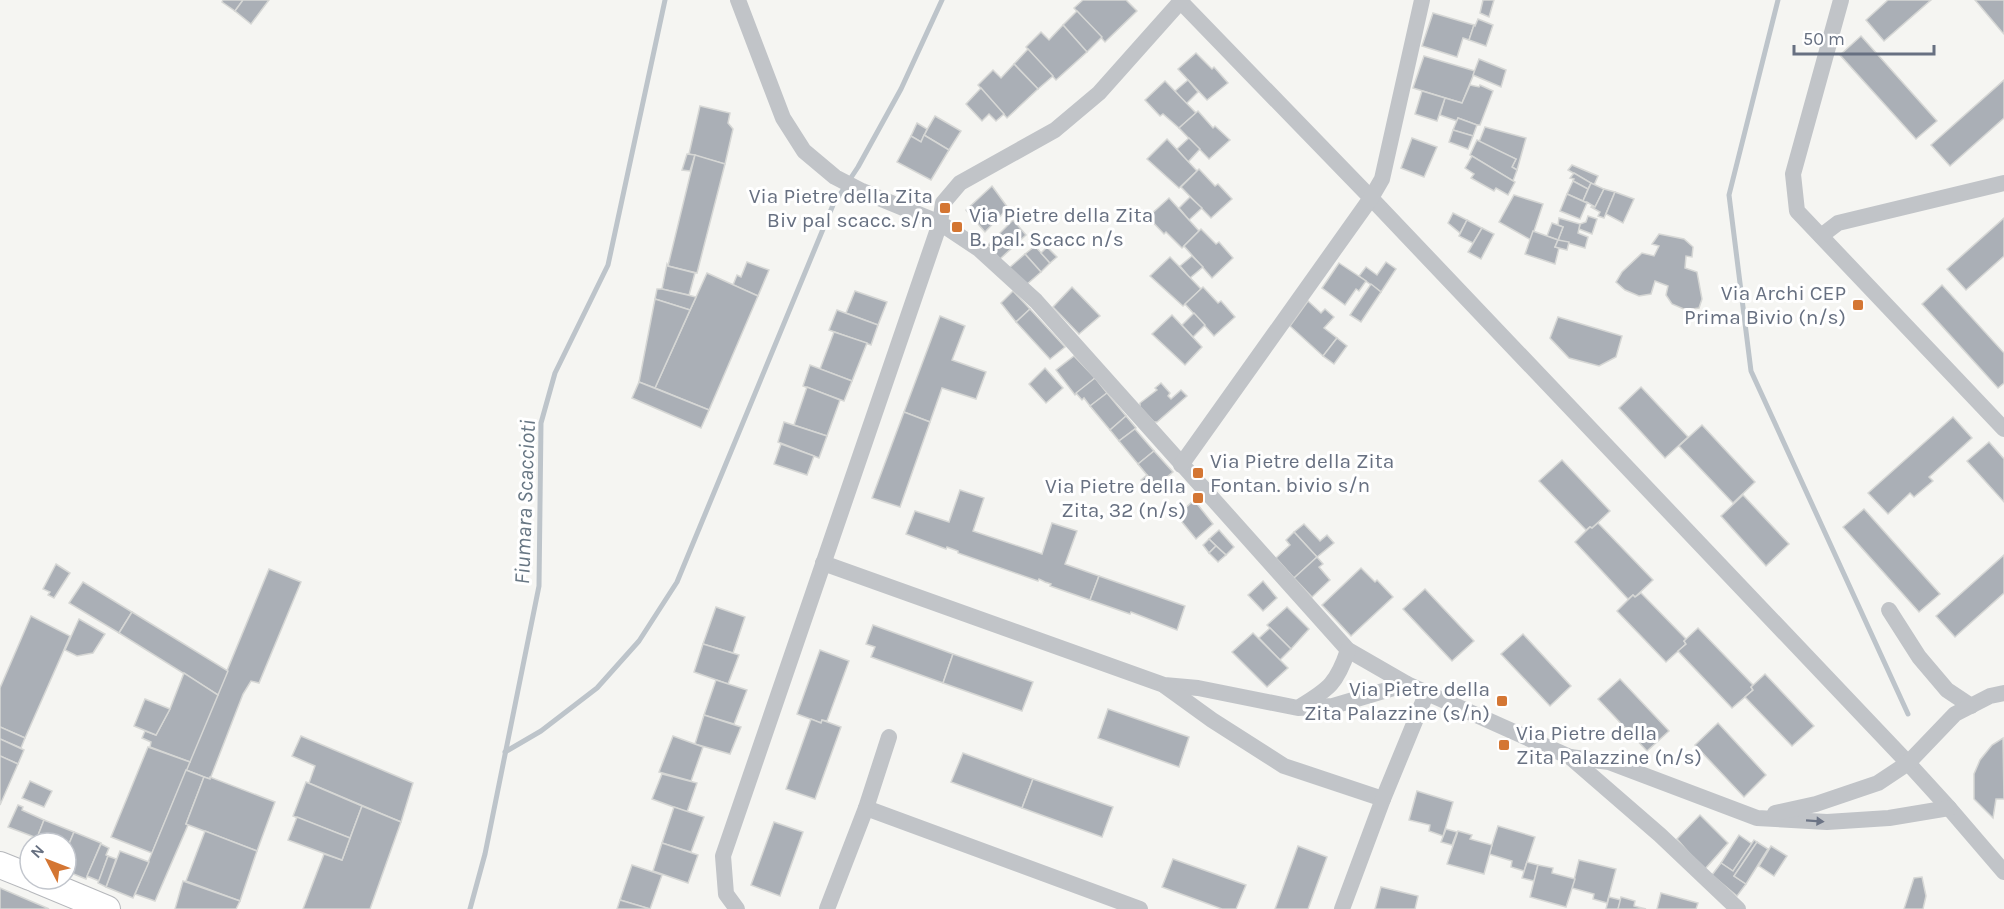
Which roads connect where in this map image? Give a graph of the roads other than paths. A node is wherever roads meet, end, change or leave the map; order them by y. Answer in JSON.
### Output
{"nodes":[{"id":1,"x":738,"y":0,"type":"edge"},
{"id":2,"x":1422,"y":0,"type":"edge"},
{"id":3,"x":1841,"y":0,"type":"edge"},
{"id":4,"x":1180,"y":1,"type":"edge"},
{"id":5,"x":2004,"y":183,"type":"edge"},
{"id":6,"x":1371,"y":198,"type":"junction"},
{"id":7,"x":940,"y":222,"type":"junction"},
{"id":8,"x":1821,"y":236,"type":"junction"},
{"id":9,"x":2004,"y":429,"type":"edge"},
{"id":10,"x":1181,"y":465,"type":"junction"},
{"id":11,"x":823,"y":562,"type":"junction"},
{"id":12,"x":1889,"y":610,"type":"dead end"},
{"id":13,"x":1348,"y":650,"type":"junction"},
{"id":14,"x":1407,"y":684,"type":"junction"},
{"id":15,"x":1164,"y":685,"type":"junction"},
{"id":16,"x":1427,"y":692,"type":"junction"},
{"id":17,"x":2004,"y":693,"type":"edge"},
{"id":18,"x":1971,"y":706,"type":"junction"},
{"id":19,"x":1298,"y":708,"type":"junction"},
{"id":20,"x":889,"y":737,"type":"dead end"},
{"id":21,"x":1570,"y":757,"type":"junction"},
{"id":22,"x":1908,"y":763,"type":"junction"},
{"id":23,"x":1383,"y":799,"type":"junction"},
{"id":24,"x":866,"y":808,"type":"junction"},
{"id":25,"x":1949,"y":808,"type":"junction"},
{"id":26,"x":1757,"y":818,"type":"junction"},
{"id":27,"x":0,"y":865,"type":"edge"},
{"id":28,"x":18,"y":872,"type":"edge"},
{"id":29,"x":2004,"y":872,"type":"edge"},
{"id":30,"x":63,"y":891,"type":"edge"},
{"id":31,"x":107,"y":909,"type":"edge"},
{"id":32,"x":737,"y":909,"type":"edge"},
{"id":33,"x":827,"y":909,"type":"edge"},
{"id":34,"x":1140,"y":909,"type":"edge"},
{"id":35,"x":1342,"y":909,"type":"edge"},
{"id":36,"x":1738,"y":909,"type":"edge"}],
"edges":[{"from":1,"to":7,"type":"street"},
{"from":2,"to":6,"type":"street"},
{"from":3,"to":8,"type":"street"},
{"from":4,"to":6,"type":"street"},
{"from":4,"to":7,"type":"street"},
{"from":5,"to":8,"type":"street"},
{"from":6,"to":10,"type":"street"},
{"from":6,"to":22,"type":"street"},
{"from":7,"to":10,"type":"street"},
{"from":7,"to":11,"type":"street"},
{"from":8,"to":9,"type":"street"},
{"from":10,"to":13,"type":"street"},
{"from":11,"to":15,"type":"street"},
{"from":11,"to":32,"type":"street"},
{"from":12,"to":18,"type":"street"},
{"from":13,"to":14,"type":"street"},
{"from":13,"to":19,"type":"street"},
{"from":14,"to":16,"type":"street"},
{"from":14,"to":19,"type":"street"},
{"from":15,"to":19,"type":"street"},
{"from":15,"to":23,"type":"street"},
{"from":16,"to":21,"type":"street"},
{"from":16,"to":23,"type":"street"},
{"from":17,"to":18,"type":"street"},
{"from":18,"to":22,"type":"street"},
{"from":20,"to":24,"type":"street"},
{"from":21,"to":26,"type":"street"},
{"from":21,"to":36,"type":"street"},
{"from":22,"to":25,"type":"street"},
{"from":22,"to":26,"type":"street"},
{"from":23,"to":35,"type":"street"},
{"from":24,"to":33,"type":"street"},
{"from":24,"to":34,"type":"street"},
{"from":26,"to":25,"type":"street","one_way":true},
{"from":25,"to":29,"type":"street"},
{"from":27,"to":28,"type":"main road"},
{"from":30,"to":31,"type":"main road"}]}
